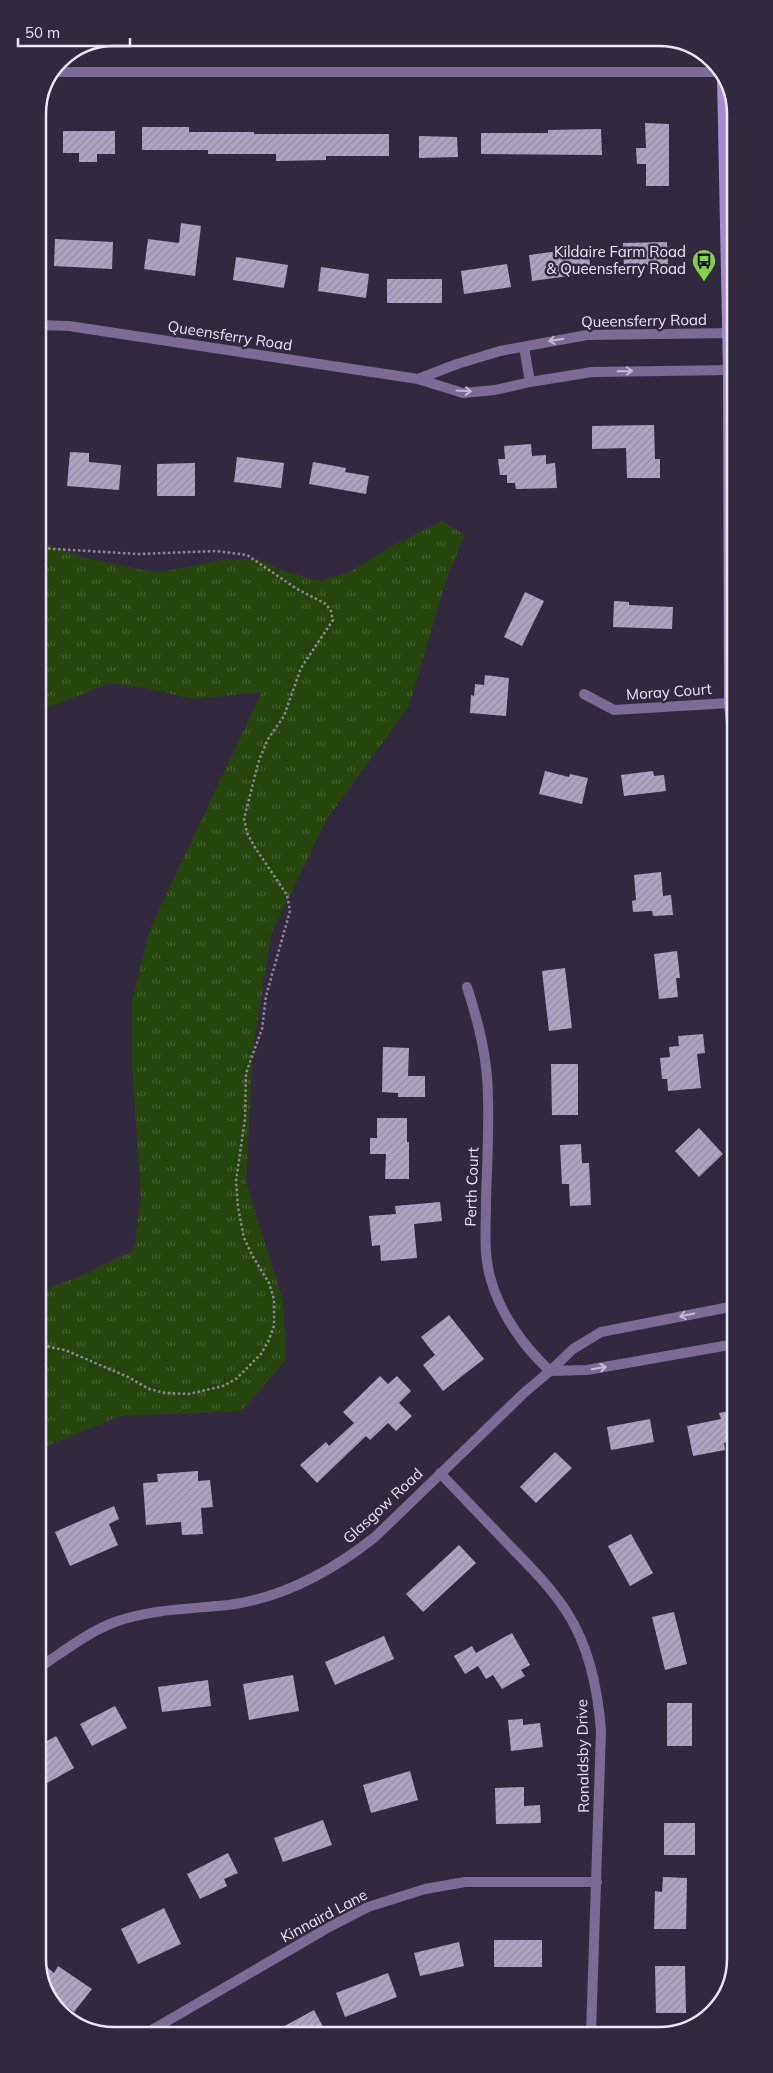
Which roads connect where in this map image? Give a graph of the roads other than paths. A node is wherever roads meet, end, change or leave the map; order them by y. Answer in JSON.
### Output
{"nodes":[{"id":1,"x":61,"y":72,"type":"edge"},
{"id":2,"x":712,"y":72,"type":"edge"},
{"id":3,"x":722,"y":90,"type":"edge"},
{"id":4,"x":727,"y":237,"type":"edge"},
{"id":5,"x":46,"y":325,"type":"edge"},
{"id":6,"x":727,"y":333,"type":"edge"},
{"id":7,"x":524,"y":347,"type":"junction"},
{"id":8,"x":727,"y":370,"type":"edge"},
{"id":9,"x":418,"y":379,"type":"junction"},
{"id":10,"x":530,"y":382,"type":"junction"},
{"id":11,"x":584,"y":694,"type":"dead end"},
{"id":12,"x":727,"y":703,"type":"edge"},
{"id":13,"x":467,"y":987,"type":"dead end"},
{"id":14,"x":727,"y":1307,"type":"edge"},
{"id":15,"x":727,"y":1345,"type":"edge"},
{"id":16,"x":550,"y":1372,"type":"junction"},
{"id":17,"x":440,"y":1473,"type":"junction"},
{"id":18,"x":46,"y":1663,"type":"edge"},
{"id":19,"x":597,"y":1882,"type":"junction"},
{"id":20,"x":157,"y":2027,"type":"edge"},
{"id":21,"x":591,"y":2027,"type":"edge"}],
"edges":[{"from":1,"to":2,"type":"street"},
{"from":3,"to":4,"type":"main road"},
{"from":5,"to":9,"type":"street","name":"Queensferry Road"},
{"from":6,"to":7,"type":"street","name":"Queensferry Road","one_way":true},
{"from":7,"to":9,"type":"street","name":"Queensferry Road"},
{"from":7,"to":10,"type":"street"},
{"from":10,"to":8,"type":"street","name":"Queensferry Road","one_way":true},
{"from":9,"to":10,"type":"street","name":"Queensferry Road","one_way":true},
{"from":11,"to":12,"type":"street","name":"Moray Court"},
{"from":13,"to":16,"type":"street","name":"Perth Court"},
{"from":14,"to":16,"type":"street","name":"Glasgow Road","one_way":true},
{"from":16,"to":15,"type":"street","one_way":true},
{"from":16,"to":17,"type":"street","name":"Glasgow Road"},
{"from":17,"to":18,"type":"street","name":"Glasgow Road"},
{"from":17,"to":19,"type":"street","name":"Ronaldsby Drive"},
{"from":19,"to":20,"type":"street","name":"Kinnaird Lane"},
{"from":19,"to":21,"type":"street","name":"Ronaldsby Drive"}]}
